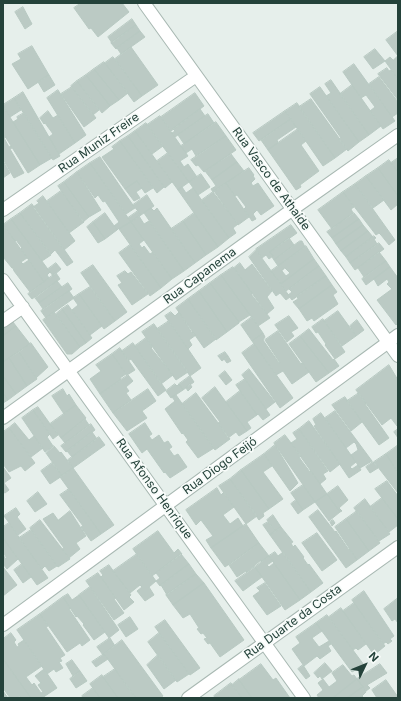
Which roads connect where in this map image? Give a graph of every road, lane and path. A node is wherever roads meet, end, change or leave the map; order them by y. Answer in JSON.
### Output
{"nodes":[{"id":1,"x":144,"y":3,"type":"edge"},
{"id":2,"x":196,"y":76,"type":"junction"},
{"id":3,"x":398,"y":135,"type":"edge"},
{"id":4,"x":293,"y":209,"type":"junction"},
{"id":5,"x":3,"y":210,"type":"edge"},
{"id":6,"x":3,"y":280,"type":"edge"},
{"id":7,"x":23,"y":307,"type":"junction"},
{"id":8,"x":3,"y":321,"type":"edge"},
{"id":9,"x":393,"y":339,"type":"edge"},
{"id":10,"x":398,"y":356,"type":"edge"},
{"id":11,"x":69,"y":371,"type":"junction"},
{"id":12,"x":3,"y":418,"type":"edge"},
{"id":13,"x":166,"y":506,"type":"junction"},
{"id":14,"x":398,"y":547,"type":"edge"},
{"id":15,"x":3,"y":625,"type":"edge"},
{"id":16,"x":265,"y":643,"type":"junction"},
{"id":17,"x":188,"y":698,"type":"edge"},
{"id":18,"x":304,"y":698,"type":"edge"}],
"edges":[{"from":1,"to":2,"type":"street","name":"Rua Vasco de Athaíde"},
{"from":2,"to":4,"type":"street","name":"Rua Vasco de Athaíde"},
{"from":2,"to":5,"type":"street","name":"Rua Muniz Freire"},
{"from":3,"to":4,"type":"street","name":"Rua Capanema"},
{"from":4,"to":9,"type":"street","name":"Rua Vasco de Athaíde"},
{"from":4,"to":11,"type":"street","name":"Rua Capanema"},
{"from":6,"to":7,"type":"street","name":"Rua Afonso Henrique"},
{"from":7,"to":8,"type":"street"},
{"from":7,"to":11,"type":"street","name":"Rua Afonso Henrique"},
{"from":9,"to":10,"type":"street","name":"Rua Vasco de Athaíde"},
{"from":9,"to":13,"type":"street","name":"Rua Diogo Feijó"},
{"from":11,"to":12,"type":"street","name":"Rua Capanema"},
{"from":11,"to":13,"type":"street","name":"Rua Afonso Henrique"},
{"from":13,"to":15,"type":"street","name":"Rua Diogo Feijó"},
{"from":13,"to":16,"type":"street","name":"Rua Afonso Henrique"},
{"from":14,"to":16,"type":"street","name":"Rua Duarte da Costa"},
{"from":16,"to":17,"type":"street","name":"Rua Duarte da Costa"},
{"from":16,"to":18,"type":"street","name":"Rua Afonso Henrique"}]}
